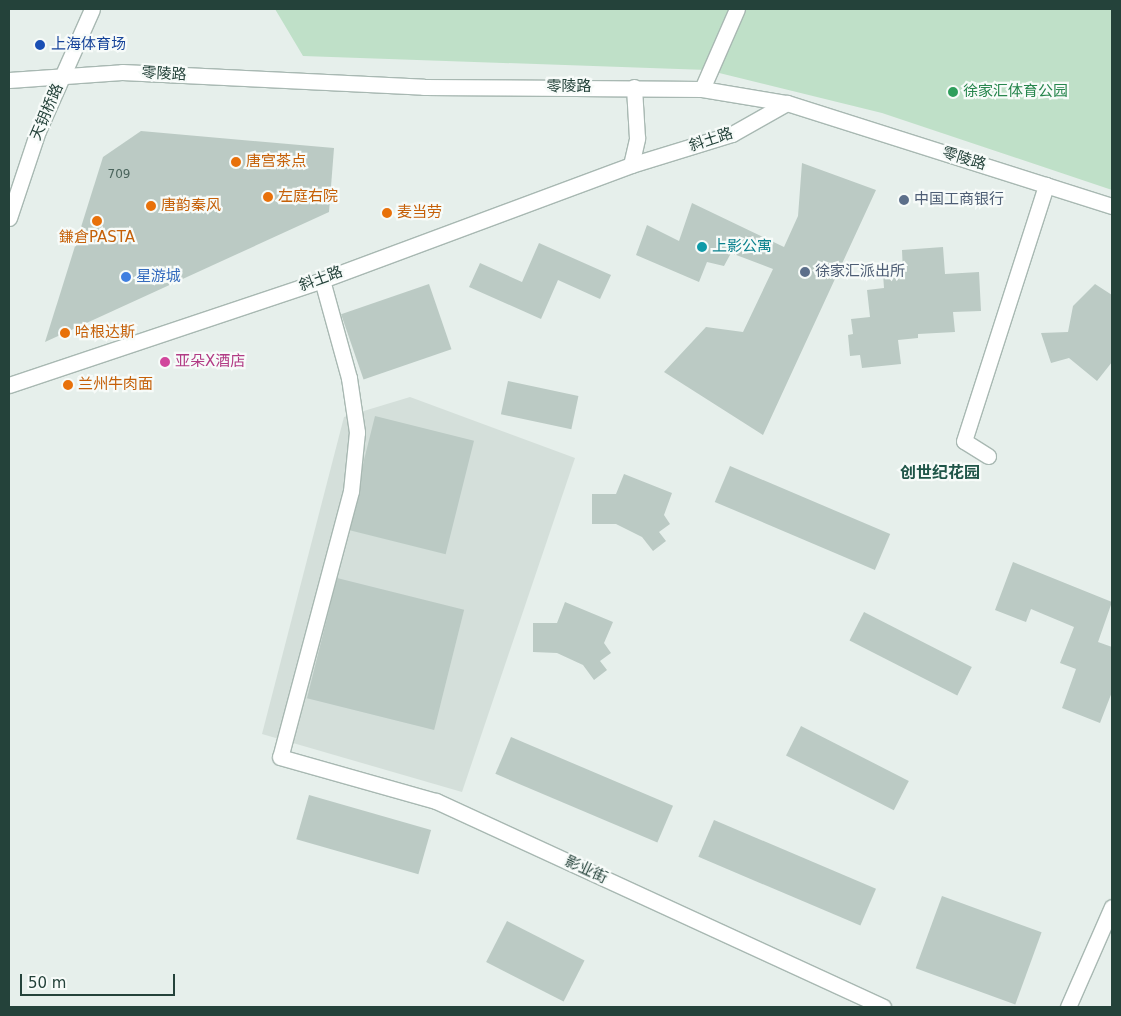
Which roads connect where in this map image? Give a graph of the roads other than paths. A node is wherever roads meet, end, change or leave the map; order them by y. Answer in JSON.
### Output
{"nodes":[{"id":1,"x":92,"y":9,"type":"edge"},
{"id":2,"x":737,"y":9,"type":"edge"},
{"id":3,"x":63,"y":75,"type":"junction"},
{"id":4,"x":9,"y":80,"type":"edge"},
{"id":5,"x":634,"y":87,"type":"junction"},
{"id":6,"x":702,"y":89,"type":"junction"},
{"id":7,"x":787,"y":103,"type":"junction"},
{"id":8,"x":631,"y":165,"type":"junction"},
{"id":9,"x":1046,"y":184,"type":"junction"},
{"id":10,"x":1112,"y":206,"type":"edge"},
{"id":11,"x":9,"y":218,"type":"edge"},
{"id":12,"x":322,"y":280,"type":"junction"},
{"id":13,"x":9,"y":385,"type":"edge"},
{"id":14,"x":988,"y":456,"type":"dead end"},
{"id":15,"x":1112,"y":907,"type":"edge"},
{"id":16,"x":859,"y":1002,"type":"edge"},
{"id":17,"x":882,"y":1007,"type":"edge"},
{"id":18,"x":1068,"y":1007,"type":"edge"}],
"edges":[{"from":1,"to":3,"type":"street","name":"天钥桥路"},
{"from":2,"to":6,"type":"street"},
{"from":3,"to":4,"type":"street","name":"零陵路"},
{"from":3,"to":5,"type":"street","name":"零陵路"},
{"from":3,"to":11,"type":"street","name":"天钥桥路"},
{"from":5,"to":6,"type":"street","name":"零陵路"},
{"from":5,"to":8,"type":"street"},
{"from":6,"to":7,"type":"street","name":"零陵路"},
{"from":7,"to":8,"type":"street","name":"斜土路"},
{"from":7,"to":9,"type":"street","name":"零陵路"},
{"from":8,"to":12,"type":"street","name":"斜土路"},
{"from":9,"to":10,"type":"street","name":"零陵路"},
{"from":9,"to":14,"type":"street"},
{"from":12,"to":13,"type":"street","name":"斜土路"},
{"from":12,"to":16,"type":"street","name":"影业街"},
{"from":15,"to":18,"type":"street"},
{"from":16,"to":17,"type":"street","name":"影业街"}]}
